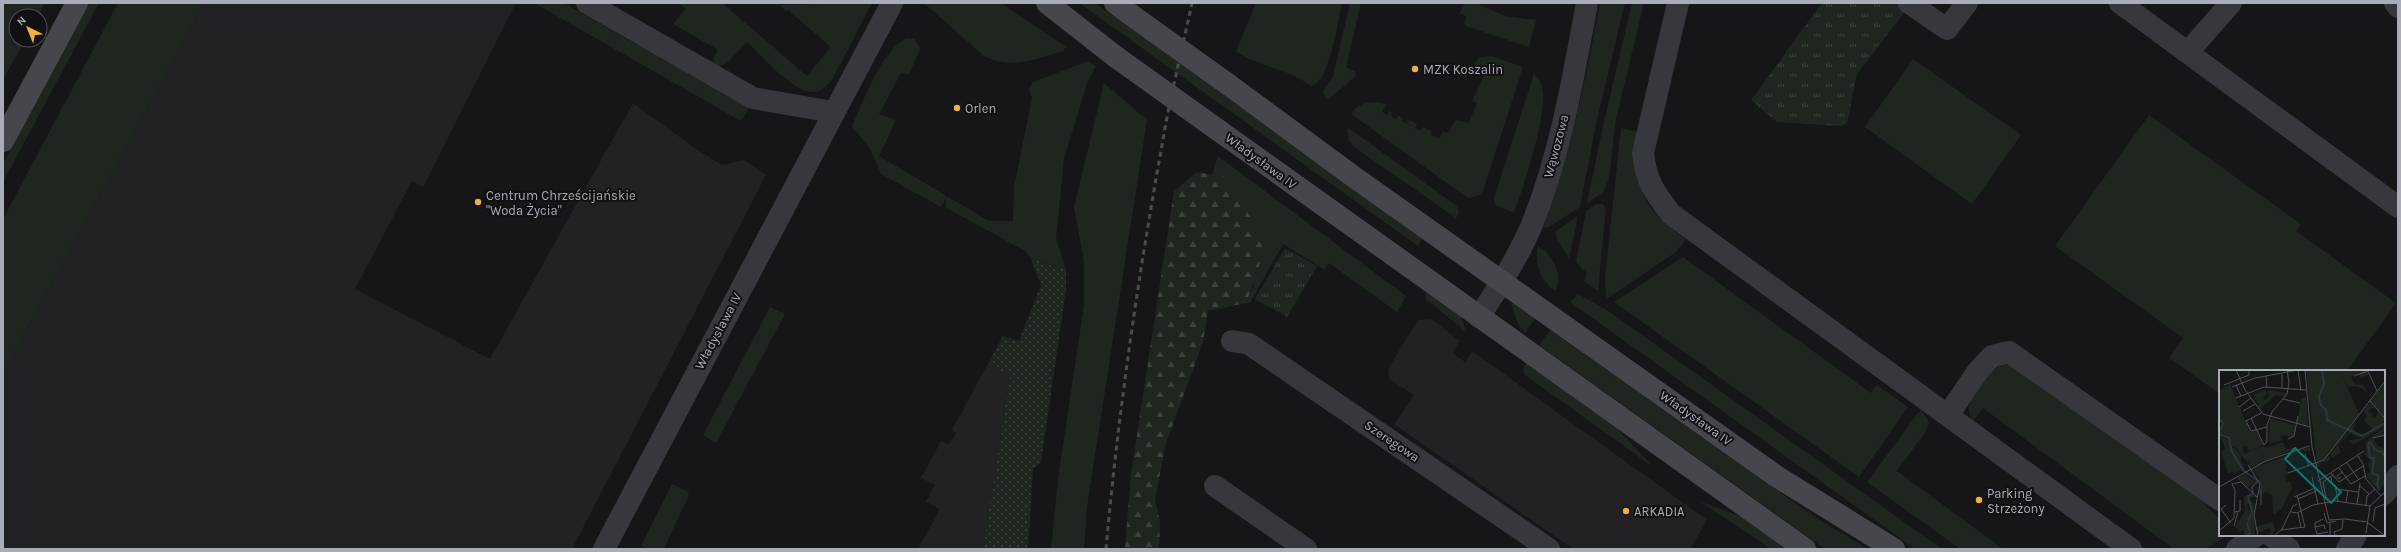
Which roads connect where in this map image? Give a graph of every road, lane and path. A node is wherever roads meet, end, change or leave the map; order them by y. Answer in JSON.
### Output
{"nodes":[{"id":1,"x":76,"y":3,"type":"edge"},
{"id":2,"x":587,"y":3,"type":"edge"},
{"id":3,"x":892,"y":3,"type":"edge"},
{"id":4,"x":1047,"y":3,"type":"edge"},
{"id":5,"x":1587,"y":3,"type":"edge"},
{"id":6,"x":1678,"y":3,"type":"edge"},
{"id":7,"x":1909,"y":3,"type":"edge"},
{"id":8,"x":1967,"y":3,"type":"edge"},
{"id":9,"x":2120,"y":3,"type":"edge"},
{"id":10,"x":2231,"y":3,"type":"edge"},
{"id":11,"x":2395,"y":3,"type":"edge"},
{"id":12,"x":1121,"y":7,"type":"edge"},
{"id":13,"x":2398,"y":7,"type":"edge"},
{"id":14,"x":2188,"y":52,"type":"junction"},
{"id":15,"x":833,"y":112,"type":"junction"},
{"id":16,"x":3,"y":141,"type":"edge"},
{"id":17,"x":2398,"y":207,"type":"edge"},
{"id":18,"x":1502,"y":281,"type":"junction"},
{"id":19,"x":1479,"y":317,"type":"junction"},
{"id":20,"x":1232,"y":341,"type":"dead end"},
{"id":21,"x":1948,"y":415,"type":"junction"},
{"id":22,"x":2398,"y":476,"type":"edge"},
{"id":23,"x":1215,"y":486,"type":"dead end"},
{"id":24,"x":2385,"y":493,"type":"edge"},
{"id":25,"x":2219,"y":499,"type":"edge"},
{"id":26,"x":2256,"y":536,"type":"edge"},
{"id":27,"x":2271,"y":536,"type":"edge"},
{"id":28,"x":2355,"y":536,"type":"edge"},
{"id":29,"x":604,"y":549,"type":"edge"},
{"id":30,"x":1306,"y":549,"type":"edge"},
{"id":31,"x":1549,"y":549,"type":"edge"},
{"id":32,"x":1805,"y":549,"type":"edge"},
{"id":33,"x":1894,"y":549,"type":"edge"},
{"id":34,"x":2131,"y":549,"type":"edge"},
{"id":35,"x":2237,"y":549,"type":"edge"},
{"id":36,"x":2289,"y":549,"type":"edge"},
{"id":37,"x":2347,"y":549,"type":"edge"}],
"edges":[{"from":1,"to":16,"type":"main road"},
{"from":2,"to":15,"type":"street"},
{"from":3,"to":15,"type":"street","name":"Władysława IV"},
{"from":4,"to":19,"type":"main road","name":"Władysława IV","bridge":true},
{"from":5,"to":18,"type":"street","name":"Wąwozowa"},
{"from":6,"to":21,"type":"street"},
{"from":7,"to":8,"type":"street"},
{"from":9,"to":14,"type":"street"},
{"from":10,"to":14,"type":"street"},
{"from":11,"to":13,"type":"street"},
{"from":12,"to":18,"type":"main road","name":"Władysława IV","bridge":true},
{"from":14,"to":17,"type":"street"},
{"from":15,"to":29,"type":"street","name":"Władysława IV"},
{"from":18,"to":19,"type":"street"},
{"from":18,"to":33,"type":"main road","name":"Władysława IV"},
{"from":19,"to":32,"type":"main road","name":"Władysława IV"},
{"from":20,"to":31,"type":"street","name":"Szeregowa"},
{"from":21,"to":25,"type":"street"},
{"from":21,"to":34,"type":"street"},
{"from":22,"to":24,"type":"street"},
{"from":23,"to":30,"type":"street"},
{"from":26,"to":35,"type":"street"},
{"from":27,"to":36,"type":"street"},
{"from":28,"to":37,"type":"street"}]}
